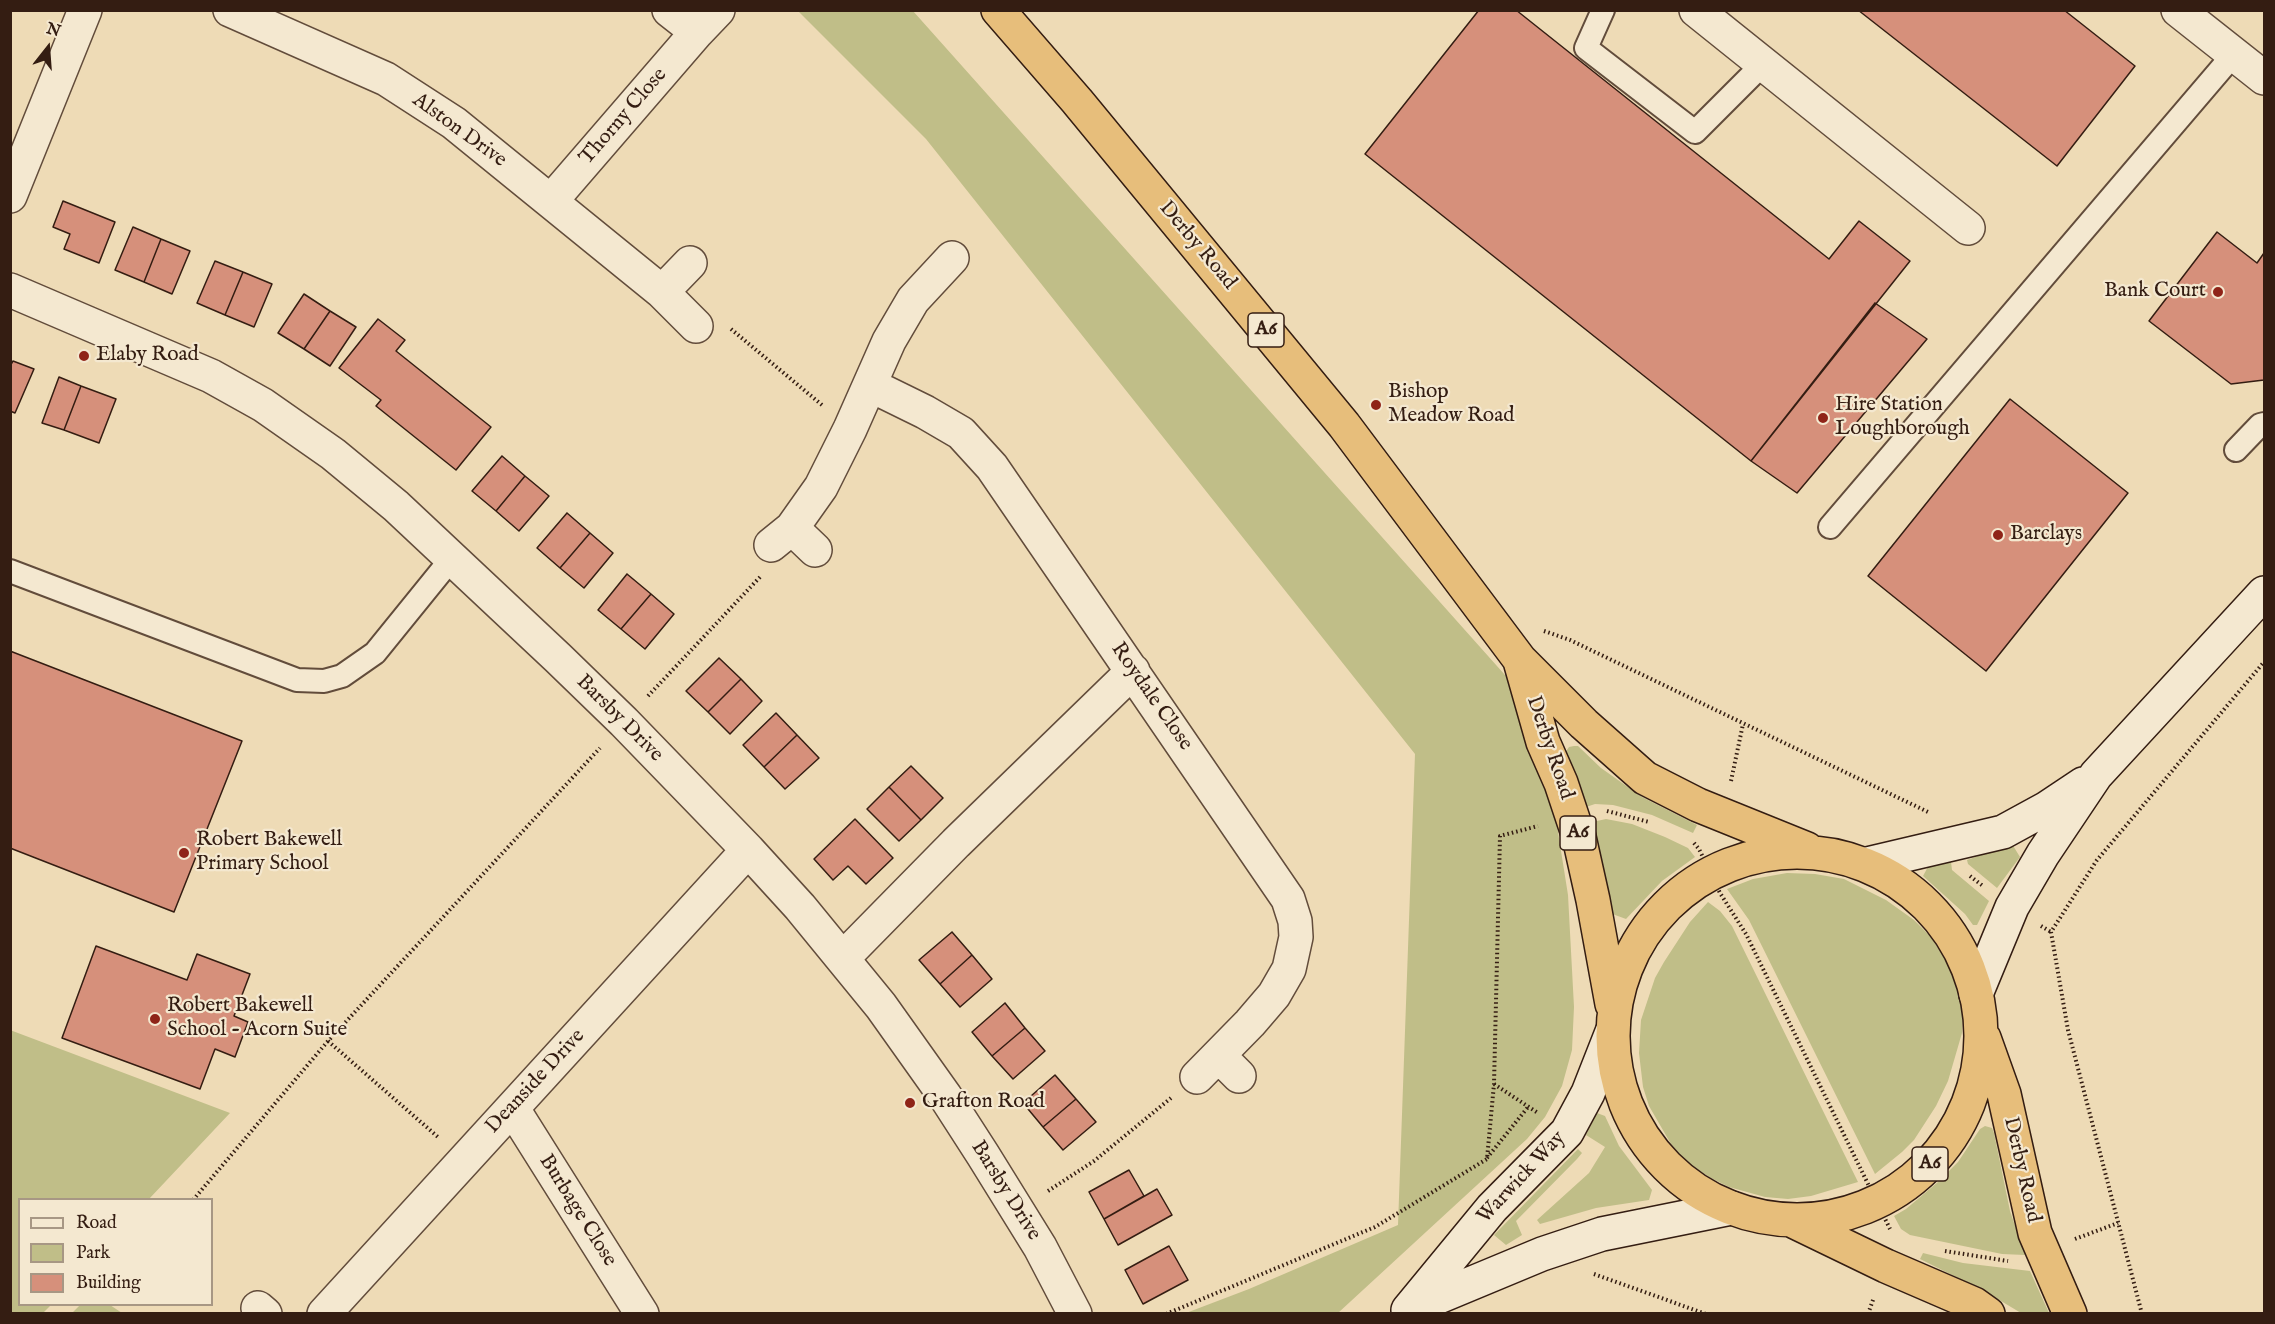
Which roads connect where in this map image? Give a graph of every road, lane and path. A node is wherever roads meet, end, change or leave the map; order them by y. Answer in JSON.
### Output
{"nodes":[{"id":1,"x":85,"y":10,"type":"edge"},
{"id":2,"x":230,"y":10,"type":"edge"},
{"id":3,"x":669,"y":10,"type":"edge"},
{"id":4,"x":998,"y":10,"type":"edge"},
{"id":5,"x":1603,"y":10,"type":"edge"},
{"id":6,"x":1696,"y":10,"type":"edge"},
{"id":7,"x":2178,"y":10,"type":"edge"},
{"id":8,"x":286,"y":21,"type":"edge"},
{"id":9,"x":708,"y":21,"type":"edge"},
{"id":10,"x":2233,"y":54,"type":"junction"},
{"id":11,"x":1763,"y":64,"type":"junction"},
{"id":12,"x":2265,"y":78,"type":"edge"},
{"id":13,"x":10,"y":196,"type":"edge"},
{"id":14,"x":551,"y":201,"type":"junction"},
{"id":15,"x":1968,"y":228,"type":"dead end"},
{"id":16,"x":952,"y":258,"type":"dead end"},
{"id":17,"x":690,"y":263,"type":"dead end"},
{"id":18,"x":10,"y":290,"type":"edge"},
{"id":19,"x":662,"y":292,"type":"junction"},
{"id":20,"x":696,"y":326,"type":"joint"},
{"id":21,"x":870,"y":384,"type":"junction"},
{"id":22,"x":2265,"y":424,"type":"edge"},
{"id":23,"x":850,"y":429,"type":"junction"},
{"id":24,"x":2236,"y":450,"type":"dead end"},
{"id":25,"x":1830,"y":527,"type":"dead end"},
{"id":26,"x":781,"y":537,"type":"junction"},
{"id":27,"x":816,"y":550,"type":"dead end"},
{"id":28,"x":452,"y":558,"type":"junction"},
{"id":29,"x":10,"y":571,"type":"edge"},
{"id":30,"x":2265,"y":593,"type":"edge"},
{"id":31,"x":1541,"y":630,"type":"dead end"},
{"id":32,"x":1520,"y":660,"type":"junction"},
{"id":33,"x":2265,"y":662,"type":"edge"},
{"id":34,"x":1133,"y":671,"type":"junction"},
{"id":35,"x":624,"y":722,"type":"junction"},
{"id":36,"x":2096,"y":775,"type":"junction"},
{"id":37,"x":1914,"y":807,"type":"dead end"},
{"id":38,"x":1599,"y":812,"type":"dead end"},
{"id":39,"x":1658,"y":826,"type":"dead end"},
{"id":40,"x":1500,"y":836,"type":"dead end"},
{"id":41,"x":1688,"y":839,"type":"dead end"},
{"id":42,"x":1807,"y":849,"type":"junction"},
{"id":43,"x":748,"y":850,"type":"junction"},
{"id":44,"x":1867,"y":864,"type":"junction"},
{"id":45,"x":1712,"y":876,"type":"junction"},
{"id":46,"x":843,"y":958,"type":"junction"},
{"id":47,"x":1978,"y":1009,"type":"junction"},
{"id":48,"x":1613,"y":1022,"type":"junction"},
{"id":49,"x":328,"y":1041,"type":"junction"},
{"id":50,"x":1218,"y":1070,"type":"joint"},
{"id":51,"x":1494,"y":1084,"type":"junction"},
{"id":52,"x":513,"y":1109,"type":"junction"},
{"id":53,"x":1487,"y":1158,"type":"junction"},
{"id":54,"x":464,"y":1160,"type":"junction"},
{"id":55,"x":195,"y":1198,"type":"edge"},
{"id":56,"x":1878,"y":1203,"type":"junction"},
{"id":57,"x":1731,"y":1208,"type":"junction"},
{"id":58,"x":1018,"y":1210,"type":"junction"},
{"id":59,"x":1793,"y":1221,"type":"junction"},
{"id":60,"x":1895,"y":1238,"type":"dead end"},
{"id":61,"x":1937,"y":1249,"type":"dead end"},
{"id":62,"x":2017,"y":1262,"type":"dead end"},
{"id":63,"x":1584,"y":1271,"type":"dead end"},
{"id":64,"x":1405,"y":1312,"type":"edge"},
{"id":65,"x":324,"y":1314,"type":"edge"},
{"id":66,"x":642,"y":1314,"type":"edge"},
{"id":67,"x":1075,"y":1314,"type":"edge"},
{"id":68,"x":1166,"y":1314,"type":"edge"},
{"id":69,"x":1706,"y":1314,"type":"edge"},
{"id":70,"x":1988,"y":1314,"type":"edge"},
{"id":71,"x":2070,"y":1314,"type":"edge"},
{"id":72,"x":2142,"y":1314,"type":"edge"}],
"edges":[{"from":1,"to":13,"type":"street"},
{"from":2,"to":8,"type":"street","name":"Alston Drive"},
{"from":3,"to":9,"type":"street","name":"Thorny Close"},
{"from":4,"to":32,"type":"highway","name":"Derby Road","number":"A6"},
{"from":5,"to":11,"type":"lane"},
{"from":6,"to":11,"type":"street"},
{"from":7,"to":10,"type":"street"},
{"from":8,"to":14,"type":"street","name":"Alston Drive"},
{"from":9,"to":14,"type":"street","name":"Thorny Close"},
{"from":10,"to":12,"type":"street"},
{"from":10,"to":25,"type":"lane"},
{"from":11,"to":15,"type":"street"},
{"from":14,"to":19,"type":"street","name":"Alston Drive"},
{"from":16,"to":21,"type":"street"},
{"from":17,"to":19,"type":"street"},
{"from":18,"to":28,"type":"street","name":"Barsby Drive"},
{"from":19,"to":20,"type":"street","name":"Alston Drive"},
{"from":20,"to":23,"type":"path"},
{"from":21,"to":23,"type":"street"},
{"from":21,"to":34,"type":"street","name":"Roydale Close"},
{"from":22,"to":24,"type":"lane"},
{"from":23,"to":26,"type":"street"},
{"from":26,"to":27,"type":"street"},
{"from":26,"to":35,"type":"path"},
{"from":28,"to":29,"type":"lane"},
{"from":28,"to":35,"type":"street","name":"Barsby Drive"},
{"from":30,"to":36,"type":"street"},
{"from":31,"to":37,"type":"path"},
{"from":32,"to":42,"type":"highway","name":"Derby Road","number":"A6"},
{"from":32,"to":48,"type":"highway","name":"Derby Road","number":"A6"},
{"from":33,"to":72,"type":"path"},
{"from":34,"to":46,"type":"street"},
{"from":34,"to":50,"type":"street","name":"Roydale Close"},
{"from":35,"to":43,"type":"street","name":"Barsby Drive"},
{"from":35,"to":49,"type":"path"},
{"from":36,"to":44,"type":"street"},
{"from":36,"to":47,"type":"street"},
{"from":38,"to":39,"type":"path"},
{"from":40,"to":51,"type":"path"},
{"from":41,"to":45,"type":"path"},
{"from":42,"to":44,"type":"highway","number":"A6"},
{"from":42,"to":45,"type":"highway","number":"A6"},
{"from":43,"to":46,"type":"street","name":"Barsby Drive"},
{"from":43,"to":52,"type":"street","name":"Deanside Drive"},
{"from":44,"to":47,"type":"highway","number":"A6"},
{"from":45,"to":48,"type":"highway","number":"A6"},
{"from":45,"to":56,"type":"path"},
{"from":46,"to":58,"type":"street","name":"Barsby Drive"},
{"from":47,"to":56,"type":"highway","number":"A6"},
{"from":47,"to":71,"type":"highway","name":"Derby Road","number":"A6"},
{"from":48,"to":57,"type":"highway","number":"A6"},
{"from":48,"to":64,"type":"street","name":"Warwick Way"},
{"from":49,"to":54,"type":"path"},
{"from":49,"to":55,"type":"path"},
{"from":50,"to":58,"type":"path"},
{"from":51,"to":53,"type":"path"},
{"from":51,"to":53,"type":"path"},
{"from":52,"to":54,"type":"street","name":"Deanside Drive"},
{"from":52,"to":66,"type":"street","name":"Burbage Close"},
{"from":53,"to":68,"type":"path"},
{"from":54,"to":65,"type":"street","name":"Deanside Drive"},
{"from":56,"to":59,"type":"highway","number":"A6"},
{"from":56,"to":60,"type":"path"},
{"from":57,"to":59,"type":"highway","number":"A6"},
{"from":57,"to":64,"type":"street","name":"Warwick Way"},
{"from":58,"to":67,"type":"street","name":"Barsby Drive"},
{"from":59,"to":70,"type":"highway","number":"A6"},
{"from":61,"to":62,"type":"path"},
{"from":63,"to":69,"type":"path"}]}
